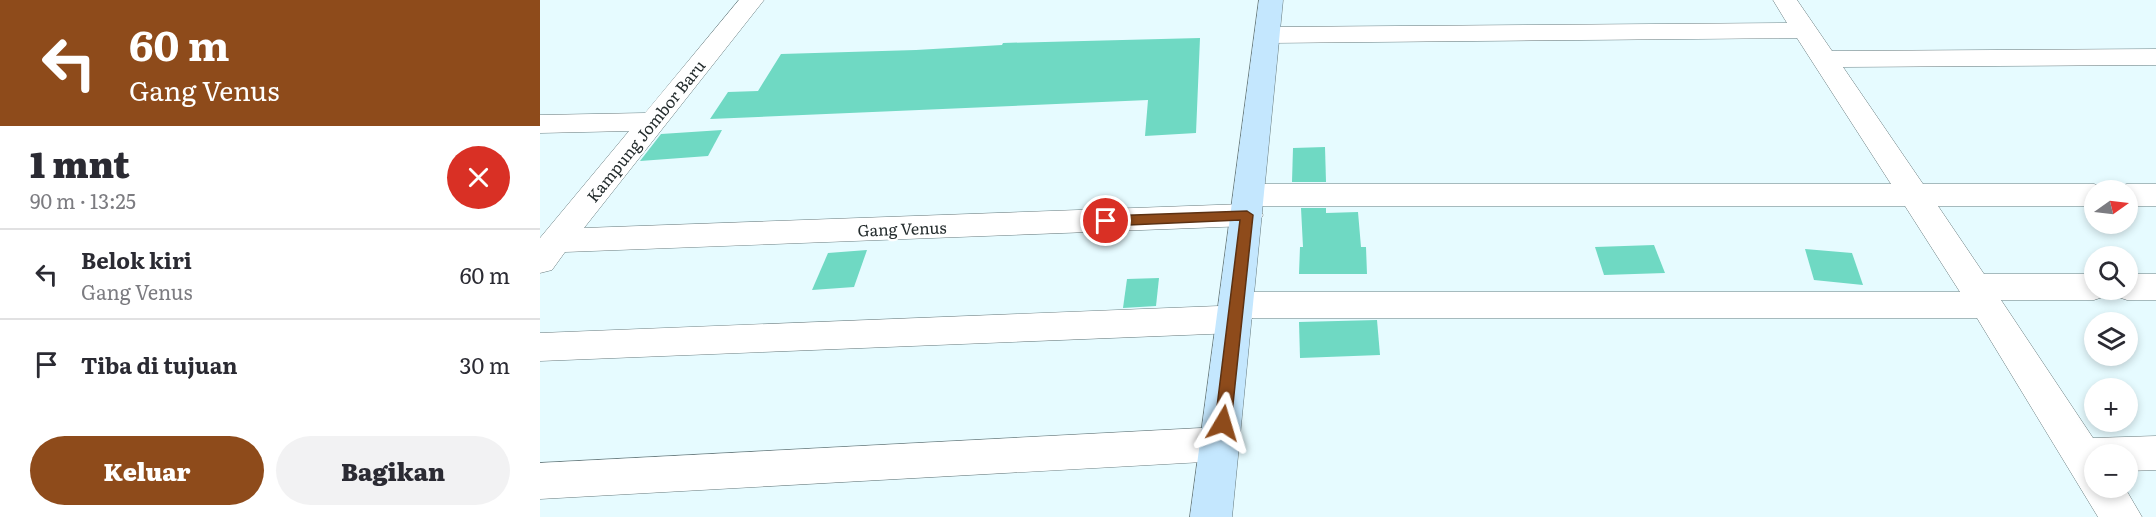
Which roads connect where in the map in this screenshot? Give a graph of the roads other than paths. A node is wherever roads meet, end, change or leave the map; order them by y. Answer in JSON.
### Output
{"nodes":[{"id":1,"x":752,"y":0,"type":"edge"},
{"id":2,"x":1271,"y":0,"type":"edge"},
{"id":3,"x":1785,"y":0,"type":"edge"},
{"id":4,"x":1805,"y":30,"type":"junction"},
{"id":5,"x":1268,"y":35,"type":"junction"},
{"id":6,"x":2156,"y":57,"type":"edge"},
{"id":7,"x":1825,"y":59,"type":"junction"},
{"id":8,"x":653,"y":122,"type":"junction"},
{"id":9,"x":540,"y":124,"type":"edge"},
{"id":10,"x":2084,"y":195,"type":"edge"},
{"id":11,"x":2138,"y":195,"type":"edge"},
{"id":12,"x":2156,"y":195,"type":"edge"},
{"id":13,"x":1914,"y":196,"type":"junction"},
{"id":14,"x":1248,"y":205,"type":"junction"},
{"id":15,"x":548,"y":251,"type":"edge"},
{"id":16,"x":2138,"y":287,"type":"edge"},
{"id":17,"x":2156,"y":287,"type":"edge"},
{"id":18,"x":2084,"y":288,"type":"edge"},
{"id":19,"x":1980,"y":296,"type":"junction"},
{"id":20,"x":1236,"y":312,"type":"junction"},
{"id":21,"x":540,"y":347,"type":"edge"},
{"id":22,"x":1221,"y":444,"type":"junction"},
{"id":23,"x":2084,"y":450,"type":"edge"},
{"id":24,"x":2156,"y":453,"type":"edge"},
{"id":25,"x":2138,"y":456,"type":"edge"},
{"id":26,"x":540,"y":481,"type":"edge"},
{"id":27,"x":2111,"y":498,"type":"edge"},
{"id":28,"x":1211,"y":517,"type":"edge"},
{"id":29,"x":2121,"y":517,"type":"edge"}],
"edges":[{"from":1,"to":8,"type":"street","name":"Kampung Jombor Baru"},
{"from":2,"to":5,"type":"street"},
{"from":3,"to":4,"type":"street"},
{"from":4,"to":5,"type":"street"},
{"from":4,"to":7,"type":"street"},
{"from":5,"to":14,"type":"street"},
{"from":6,"to":7,"type":"street"},
{"from":7,"to":13,"type":"street"},
{"from":8,"to":9,"type":"street"},
{"from":8,"to":15,"type":"street","name":"Kampung Jombor Baru"},
{"from":10,"to":13,"type":"street","name":"Gang Venus"},
{"from":11,"to":12,"type":"street"},
{"from":13,"to":14,"type":"street","name":"Gang Venus"},
{"from":13,"to":19,"type":"street"},
{"from":14,"to":15,"type":"street","name":"Gang Venus"},
{"from":14,"to":20,"type":"street"},
{"from":16,"to":17,"type":"street"},
{"from":18,"to":19,"type":"street"},
{"from":19,"to":20,"type":"street"},
{"from":19,"to":23,"type":"street"},
{"from":20,"to":21,"type":"street"},
{"from":20,"to":22,"type":"street"},
{"from":22,"to":26,"type":"street"},
{"from":22,"to":28,"type":"street"},
{"from":24,"to":25,"type":"street"},
{"from":27,"to":29,"type":"street"}]}
